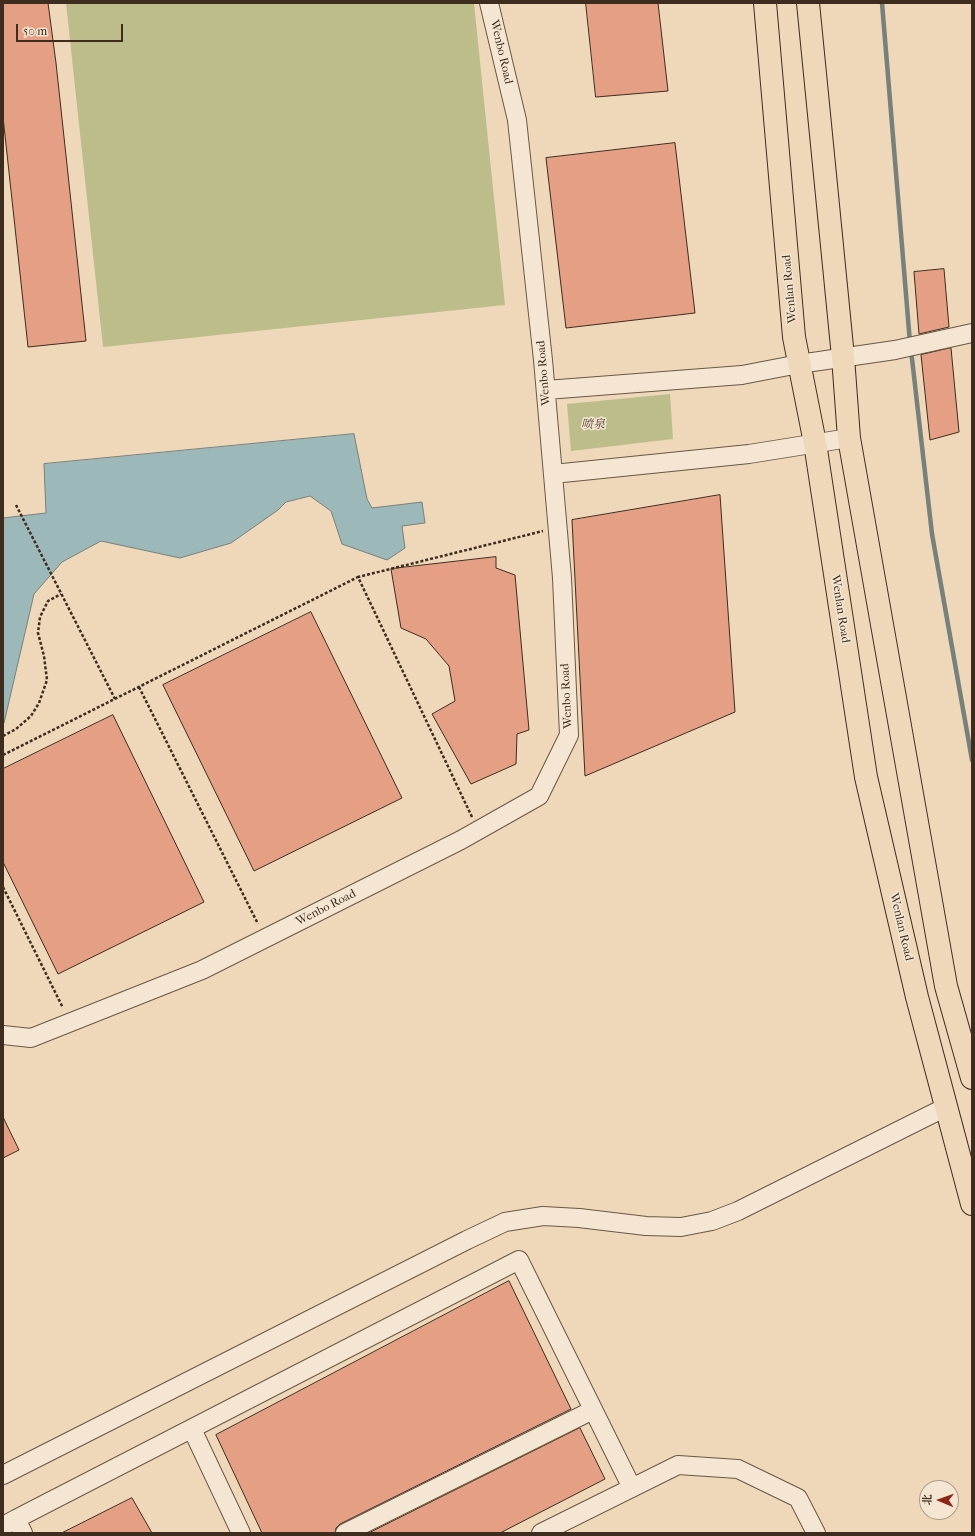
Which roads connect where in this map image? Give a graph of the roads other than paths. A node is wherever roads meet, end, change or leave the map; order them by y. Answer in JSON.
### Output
{"nodes":[{"id":1,"x":489,"y":3,"type":"edge"},
{"id":2,"x":765,"y":3,"type":"edge"},
{"id":3,"x":808,"y":3,"type":"edge"},
{"id":4,"x":972,"y":332,"type":"edge"},
{"id":5,"x":843,"y":357,"type":"junction"},
{"id":6,"x":799,"y":364,"type":"junction"},
{"id":7,"x":546,"y":390,"type":"junction"},
{"id":8,"x":849,"y":438,"type":"junction"},
{"id":9,"x":815,"y":443,"type":"junction"},
{"id":10,"x":553,"y":474,"type":"junction"},
{"id":11,"x":3,"y":1035,"type":"edge"},
{"id":12,"x":972,"y":1078,"type":"edge"},
{"id":13,"x":946,"y":1107,"type":"junction"},
{"id":14,"x":972,"y":1204,"type":"edge"},
{"id":15,"x":593,"y":1410,"type":"junction"},
{"id":16,"x":192,"y":1429,"type":"junction"},
{"id":17,"x":3,"y":1475,"type":"edge"},
{"id":18,"x":632,"y":1488,"type":"junction"},
{"id":19,"x":14,"y":1526,"type":"edge"},
{"id":20,"x":241,"y":1533,"type":"edge"},
{"id":21,"x":345,"y":1533,"type":"edge"},
{"id":22,"x":541,"y":1533,"type":"edge"},
{"id":23,"x":816,"y":1533,"type":"edge"}],
"edges":[{"from":1,"to":7,"type":"street","name":"Wenbo Road"},
{"from":2,"to":6,"type":"main road","name":"Wenlan Road"},
{"from":3,"to":5,"type":"main road"},
{"from":4,"to":5,"type":"street"},
{"from":5,"to":6,"type":"street"},
{"from":5,"to":8,"type":"main road"},
{"from":6,"to":7,"type":"street"},
{"from":6,"to":9,"type":"main road","name":"Wenlan Road"},
{"from":7,"to":10,"type":"street","name":"Wenbo Road"},
{"from":8,"to":9,"type":"street"},
{"from":8,"to":12,"type":"main road"},
{"from":9,"to":10,"type":"street"},
{"from":9,"to":13,"type":"main road","name":"Wenlan Road"},
{"from":10,"to":11,"type":"street","name":"Wenbo Road"},
{"from":13,"to":14,"type":"main road","name":"Wenlan Road"},
{"from":13,"to":17,"type":"street"},
{"from":15,"to":16,"type":"street"},
{"from":15,"to":18,"type":"street"},
{"from":15,"to":21,"type":"street"},
{"from":16,"to":19,"type":"street"},
{"from":16,"to":20,"type":"street"},
{"from":18,"to":22,"type":"street"},
{"from":18,"to":23,"type":"street"}]}
